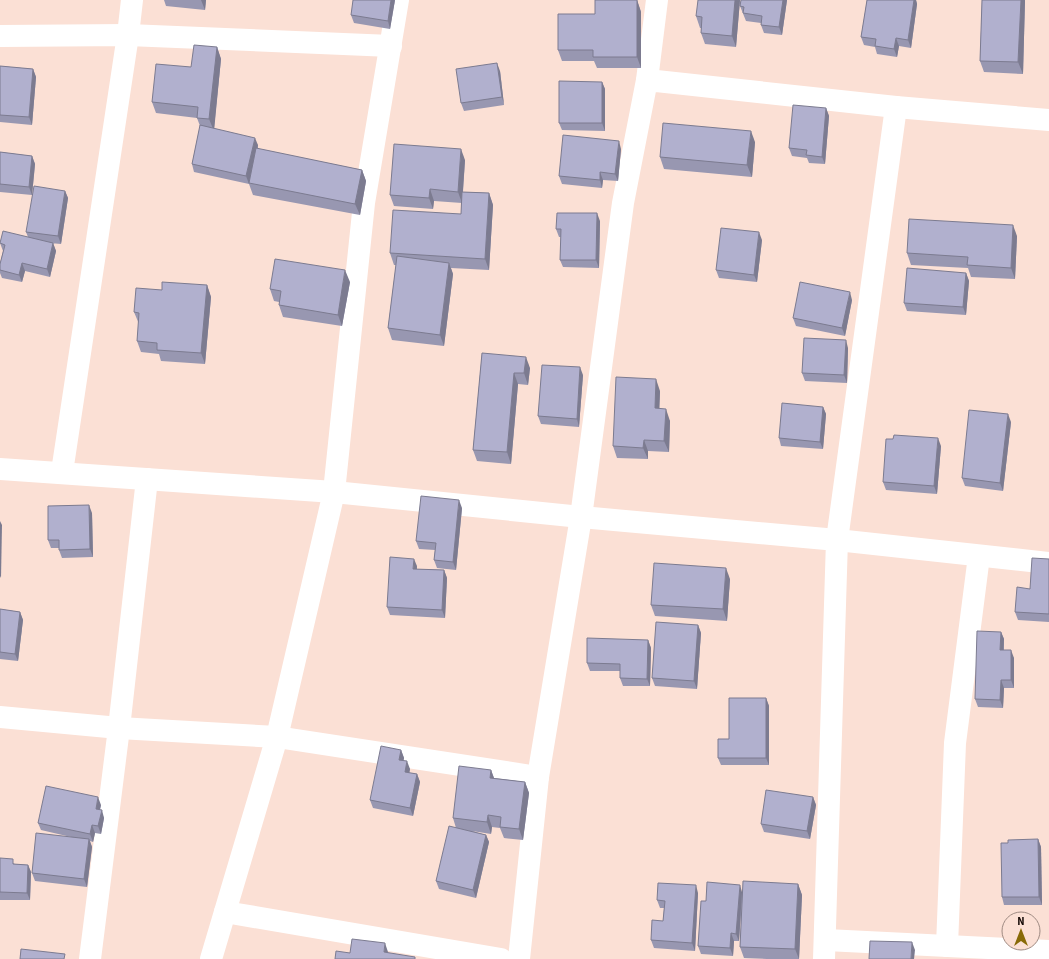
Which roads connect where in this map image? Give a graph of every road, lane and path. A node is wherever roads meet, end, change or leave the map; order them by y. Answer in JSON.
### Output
{"nodes":[{"id":1,"x":132,"y":0,"type":"edge"},
{"id":2,"x":398,"y":0,"type":"edge"},
{"id":3,"x":657,"y":0,"type":"edge"},
{"id":4,"x":128,"y":35,"type":"junction"},
{"id":5,"x":0,"y":36,"type":"edge"},
{"id":6,"x":391,"y":46,"type":"junction"},
{"id":7,"x":647,"y":80,"type":"junction"},
{"id":8,"x":896,"y":107,"type":"junction"},
{"id":9,"x":1049,"y":120,"type":"edge"},
{"id":10,"x":0,"y":469,"type":"edge"},
{"id":11,"x":62,"y":472,"type":"junction"},
{"id":12,"x":147,"y":478,"type":"junction"},
{"id":13,"x":334,"y":492,"type":"junction"},
{"id":14,"x":581,"y":517,"type":"junction"},
{"id":15,"x":837,"y":540,"type":"junction"},
{"id":16,"x":979,"y":556,"type":"junction"},
{"id":17,"x":1049,"y":563,"type":"edge"},
{"id":18,"x":0,"y":717,"type":"edge"},
{"id":19,"x":119,"y":728,"type":"junction"},
{"id":20,"x":277,"y":737,"type":"junction"},
{"id":21,"x":538,"y":777,"type":"junction"},
{"id":22,"x":225,"y":912,"type":"junction"},
{"id":23,"x":947,"y":946,"type":"junction"},
{"id":24,"x":825,"y":949,"type":"edge"},
{"id":25,"x":1049,"y":951,"type":"edge"},
{"id":26,"x":90,"y":959,"type":"edge"},
{"id":27,"x":211,"y":959,"type":"edge"},
{"id":28,"x":501,"y":959,"type":"edge"},
{"id":29,"x":519,"y":959,"type":"edge"}],
"edges":[{"from":1,"to":4,"type":"street"},
{"from":2,"to":6,"type":"street"},
{"from":3,"to":7,"type":"street"},
{"from":4,"to":5,"type":"street"},
{"from":4,"to":6,"type":"street"},
{"from":4,"to":11,"type":"street"},
{"from":6,"to":13,"type":"street"},
{"from":7,"to":8,"type":"street"},
{"from":7,"to":14,"type":"street"},
{"from":8,"to":9,"type":"street"},
{"from":8,"to":15,"type":"street"},
{"from":10,"to":11,"type":"street"},
{"from":11,"to":12,"type":"street"},
{"from":12,"to":13,"type":"street"},
{"from":12,"to":19,"type":"street"},
{"from":13,"to":14,"type":"street"},
{"from":13,"to":20,"type":"street"},
{"from":14,"to":15,"type":"street"},
{"from":14,"to":21,"type":"street"},
{"from":15,"to":16,"type":"street"},
{"from":15,"to":24,"type":"street"},
{"from":16,"to":17,"type":"street"},
{"from":16,"to":23,"type":"street"},
{"from":18,"to":19,"type":"street"},
{"from":19,"to":20,"type":"street"},
{"from":19,"to":26,"type":"street"},
{"from":20,"to":21,"type":"street"},
{"from":20,"to":22,"type":"street"},
{"from":21,"to":29,"type":"street"},
{"from":22,"to":27,"type":"street"},
{"from":22,"to":28,"type":"street"},
{"from":23,"to":24,"type":"street"},
{"from":23,"to":25,"type":"street"}]}
